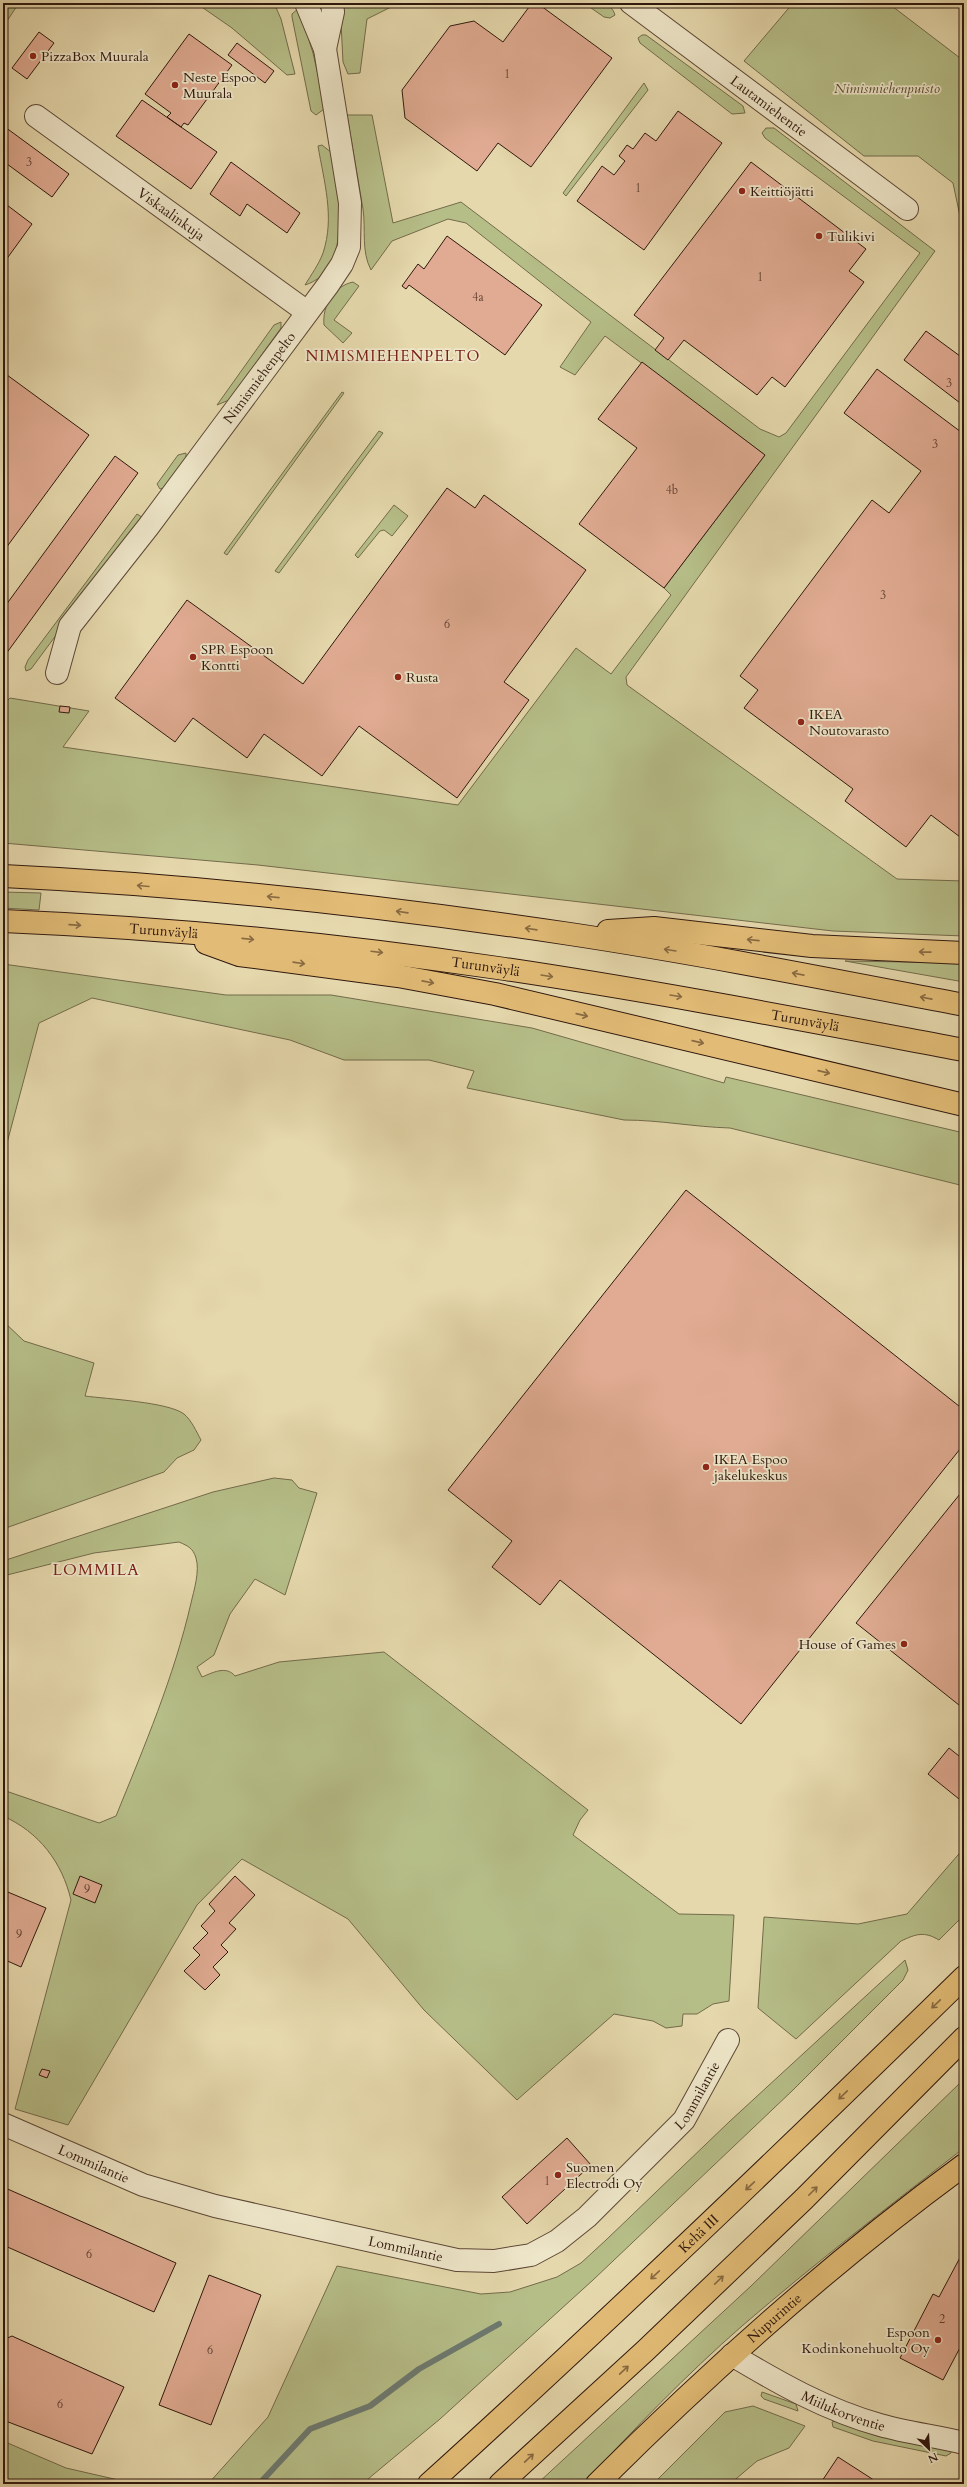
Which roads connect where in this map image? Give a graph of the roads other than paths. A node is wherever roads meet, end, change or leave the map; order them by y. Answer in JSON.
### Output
{"nodes":[{"id":1,"x":306,"y":3,"type":"edge"},
{"id":2,"x":332,"y":3,"type":"edge"},
{"id":3,"x":630,"y":3,"type":"edge"},
{"id":4,"x":326,"y":49,"type":"junction"},
{"id":5,"x":36,"y":116,"type":"dead end"},
{"id":6,"x":907,"y":209,"type":"dead end"},
{"id":7,"x":307,"y":312,"type":"junction"},
{"id":8,"x":58,"y":673,"type":"dead end"},
{"id":9,"x":3,"y":869,"type":"edge"},
{"id":10,"x":3,"y":876,"type":"edge"},
{"id":11,"x":35,"y":877,"type":"junction"},
{"id":12,"x":3,"y":921,"type":"edge"},
{"id":13,"x":36,"y":923,"type":"junction"},
{"id":14,"x":3,"y":928,"type":"edge"},
{"id":15,"x":181,"y":933,"type":"junction"},
{"id":16,"x":570,"y":934,"type":"junction"},
{"id":17,"x":964,"y":953,"type":"edge"},
{"id":18,"x":964,"y":1005,"type":"edge"},
{"id":19,"x":964,"y":1050,"type":"edge"},
{"id":20,"x":962,"y":1105,"type":"edge"},
{"id":21,"x":964,"y":1977,"type":"edge"},
{"id":22,"x":964,"y":2038,"type":"edge"},
{"id":23,"x":728,"y":2040,"type":"dead end"},
{"id":24,"x":3,"y":2124,"type":"edge"},
{"id":25,"x":964,"y":2165,"type":"edge"},
{"id":26,"x":732,"y":2355,"type":"junction"},
{"id":27,"x":964,"y":2443,"type":"edge"},
{"id":28,"x":428,"y":2484,"type":"edge"},
{"id":29,"x":500,"y":2484,"type":"edge"},
{"id":30,"x":597,"y":2484,"type":"edge"}],
"edges":[{"from":1,"to":4,"type":"street","name":"Nimismiehenpelto"},
{"from":2,"to":4,"type":"street","name":"Nimismiehenpelto"},
{"from":3,"to":6,"type":"street","name":"Lautamiehentie"},
{"from":4,"to":7,"type":"street","name":"Nimismiehenpelto"},
{"from":5,"to":7,"type":"street","name":"Viskaalinkuja"},
{"from":7,"to":8,"type":"street","name":"Nimismiehenpelto"},
{"from":9,"to":11,"type":"main road"},
{"from":10,"to":11,"type":"main road"},
{"from":16,"to":11,"type":"main road","one_way":true},
{"from":12,"to":13,"type":"main road","name":"Turunväylä"},
{"from":13,"to":14,"type":"main road"},
{"from":13,"to":15,"type":"main road","name":"Turunväylä","one_way":true},
{"from":15,"to":19,"type":"main road","name":"Turunväylä","one_way":true},
{"from":15,"to":20,"type":"main road","one_way":true},
{"from":17,"to":16,"type":"main road","one_way":true},
{"from":18,"to":16,"type":"main road","one_way":true},
{"from":21,"to":28,"type":"main road","name":"Kehä III","one_way":true},
{"from":29,"to":22,"type":"main road","one_way":true},
{"from":23,"to":24,"type":"street","name":"Lommilantie"},
{"from":25,"to":26,"type":"main road","name":"Nupurintie"},
{"from":26,"to":27,"type":"street","name":"Miilukorventie"},
{"from":26,"to":30,"type":"main road","name":"Nupurintie"}]}
